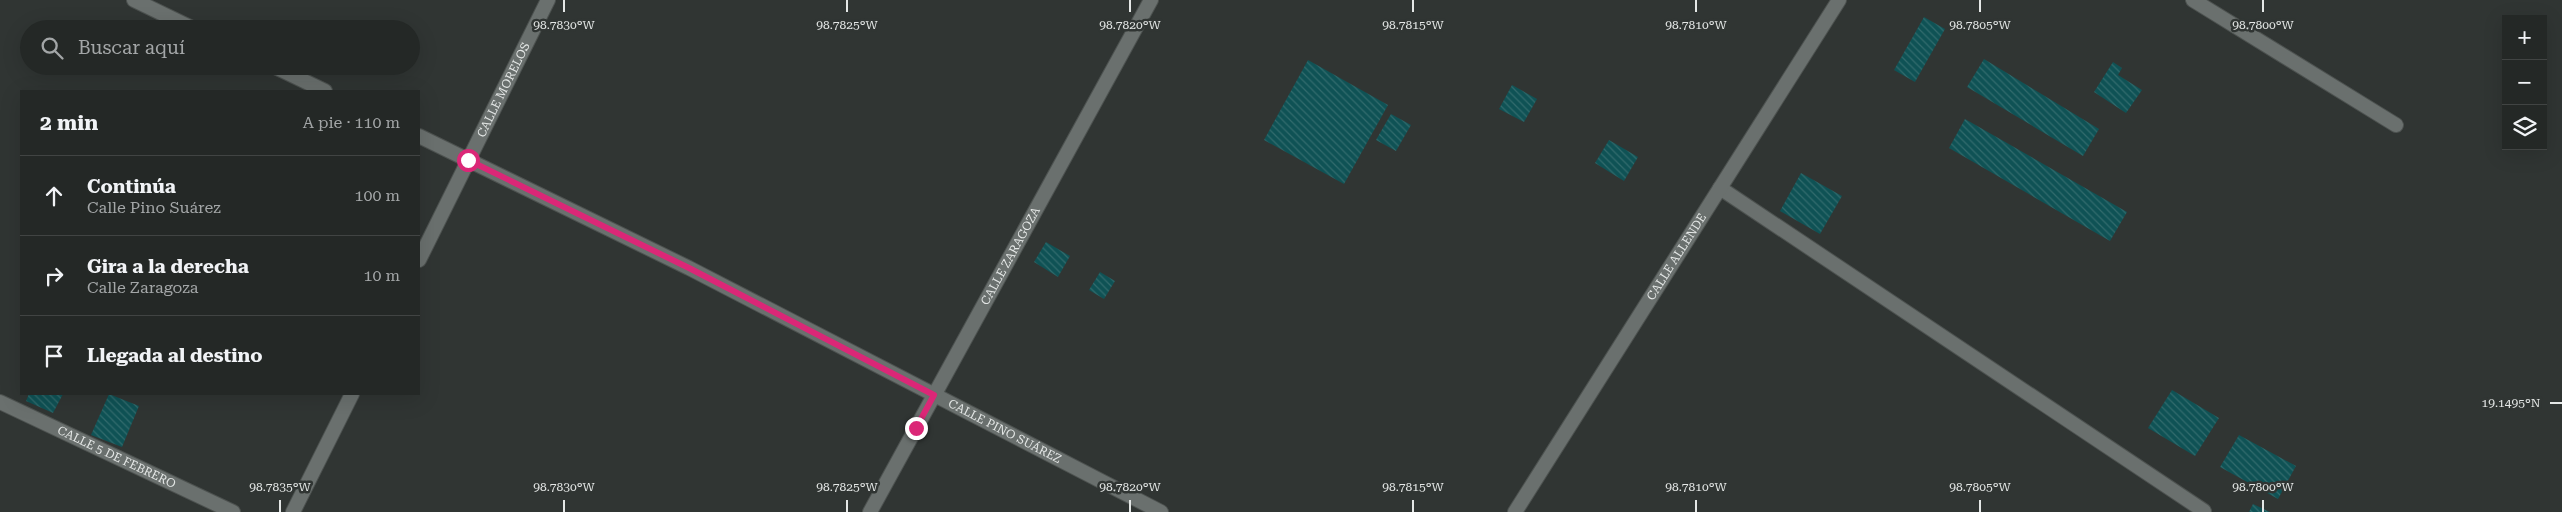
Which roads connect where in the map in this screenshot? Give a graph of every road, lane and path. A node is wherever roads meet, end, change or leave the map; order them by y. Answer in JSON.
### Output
{"nodes":[{"id":1,"x":134,"y":0,"type":"edge"},
{"id":2,"x":548,"y":0,"type":"edge"},
{"id":3,"x":1151,"y":0,"type":"edge"},
{"id":4,"x":1839,"y":0,"type":"edge"},
{"id":5,"x":2193,"y":0,"type":"edge"},
{"id":6,"x":175,"y":20,"type":"edge"},
{"id":7,"x":292,"y":75,"type":"edge"},
{"id":8,"x":323,"y":90,"type":"edge"},
{"id":9,"x":2396,"y":125,"type":"dead end"},
{"id":10,"x":420,"y":136,"type":"edge"},
{"id":11,"x":468,"y":160,"type":"junction"},
{"id":12,"x":1720,"y":188,"type":"junction"},
{"id":13,"x":420,"y":258,"type":"edge"},
{"id":14,"x":352,"y":395,"type":"edge"},
{"id":15,"x":934,"y":395,"type":"junction"},
{"id":16,"x":0,"y":402,"type":"edge"},
{"id":17,"x":2204,"y":511,"type":"edge"},
{"id":18,"x":232,"y":512,"type":"edge"},
{"id":19,"x":293,"y":512,"type":"edge"},
{"id":20,"x":870,"y":512,"type":"edge"},
{"id":21,"x":1161,"y":512,"type":"edge"},
{"id":22,"x":1515,"y":512,"type":"edge"}],
"edges":[{"from":1,"to":6,"type":"street"},
{"from":2,"to":11,"type":"street","name":"CALLE MORELOS"},
{"from":3,"to":15,"type":"street","name":"CALLE ZARAGOZA"},
{"from":4,"to":12,"type":"street","name":"CALLE ALLENDE"},
{"from":5,"to":9,"type":"street"},
{"from":7,"to":8,"type":"street"},
{"from":10,"to":11,"type":"street","name":"CALLE PINO SUÁREZ"},
{"from":11,"to":13,"type":"street","name":"CALLE MORELOS"},
{"from":11,"to":15,"type":"street","name":"CALLE PINO SUÁREZ"},
{"from":12,"to":17,"type":"street"},
{"from":12,"to":22,"type":"street","name":"CALLE ALLENDE"},
{"from":14,"to":19,"type":"street"},
{"from":15,"to":20,"type":"street","name":"CALLE ZARAGOZA"},
{"from":15,"to":21,"type":"street","name":"CALLE PINO SUÁREZ"},
{"from":16,"to":18,"type":"street","name":"CALLE 5 DE FEBRERO"}]}
